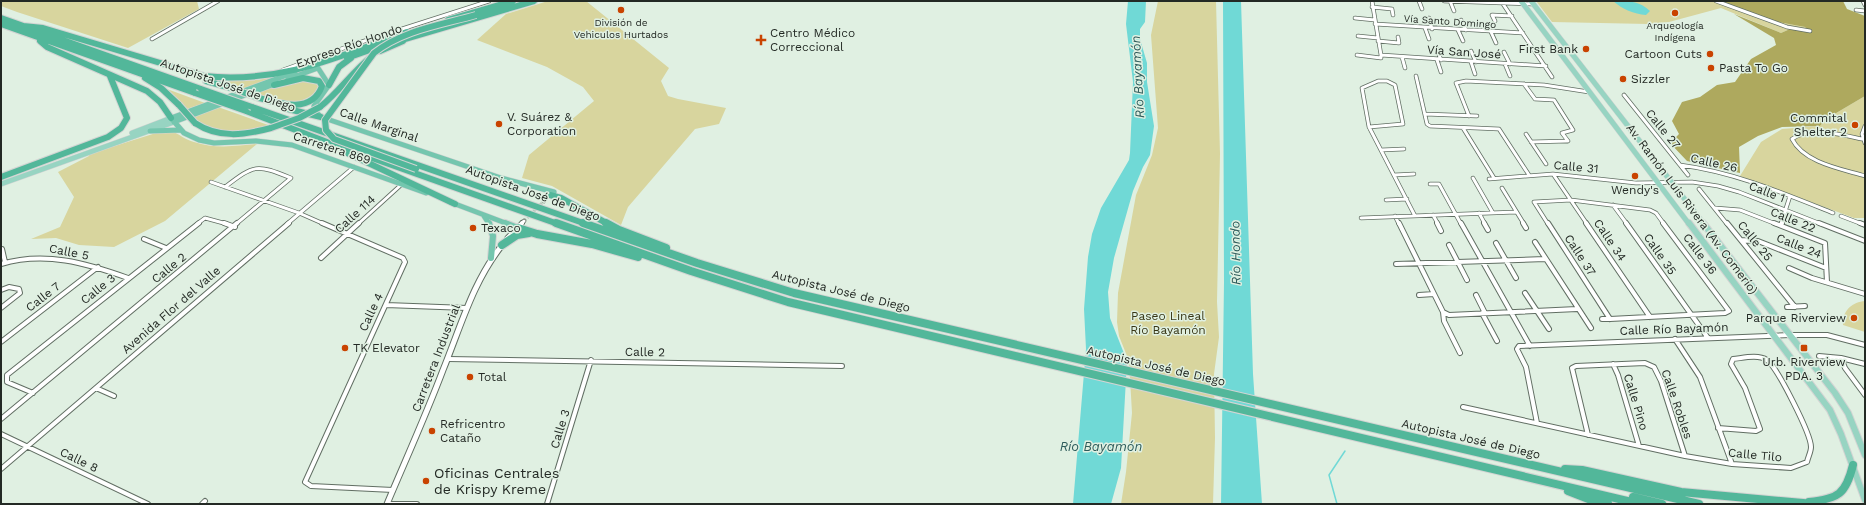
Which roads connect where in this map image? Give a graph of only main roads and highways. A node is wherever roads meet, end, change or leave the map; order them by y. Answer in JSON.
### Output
{"nodes":[{"id":1,"x":500,"y":1,"type":"edge"},
{"id":2,"x":513,"y":1,"type":"edge"},
{"id":3,"x":526,"y":1,"type":"edge"},
{"id":4,"x":534,"y":1,"type":"edge"},
{"id":5,"x":1521,"y":2,"type":"edge"},
{"id":6,"x":1532,"y":2,"type":"edge"},
{"id":7,"x":1,"y":18,"type":"edge"},
{"id":8,"x":1,"y":24,"type":"edge"},
{"id":9,"x":433,"y":24,"type":"junction"},
{"id":10,"x":23,"y":26,"type":"junction"},
{"id":11,"x":415,"y":35,"type":"junction"},
{"id":12,"x":33,"y":36,"type":"junction"},
{"id":13,"x":60,"y":40,"type":"junction"},
{"id":14,"x":357,"y":54,"type":"junction"},
{"id":15,"x":313,"y":67,"type":"junction"},
{"id":16,"x":135,"y":72,"type":"junction"},
{"id":17,"x":110,"y":76,"type":"junction"},
{"id":18,"x":274,"y":85,"type":"junction"},
{"id":19,"x":329,"y":85,"type":"junction"},
{"id":20,"x":258,"y":98,"type":"junction"},
{"id":21,"x":321,"y":117,"type":"junction"},
{"id":22,"x":173,"y":120,"type":"junction"},
{"id":23,"x":181,"y":130,"type":"junction"},
{"id":24,"x":150,"y":131,"type":"junction"},
{"id":25,"x":327,"y":142,"type":"junction"},
{"id":26,"x":1,"y":180,"type":"edge"},
{"id":27,"x":552,"y":193,"type":"joint"},
{"id":28,"x":499,"y":198,"type":"junction"},
{"id":29,"x":455,"y":204,"type":"junction"},
{"id":30,"x":533,"y":205,"type":"junction"},
{"id":31,"x":527,"y":212,"type":"junction"},
{"id":32,"x":482,"y":214,"type":"junction"},
{"id":33,"x":518,"y":228,"type":"joint"},
{"id":34,"x":532,"y":233,"type":"junction"},
{"id":35,"x":502,"y":245,"type":"road end"},
{"id":36,"x":491,"y":258,"type":"road end"},
{"id":37,"x":697,"y":263,"type":"junction"},
{"id":38,"x":691,"y":271,"type":"junction"},
{"id":39,"x":1319,"y":416,"type":"junction"},
{"id":40,"x":1865,"y":455,"type":"edge"},
{"id":41,"x":1852,"y":465,"type":"junction"},
{"id":42,"x":1545,"y":468,"type":"junction"},
{"id":43,"x":1512,"y":474,"type":"junction"},
{"id":44,"x":1548,"y":482,"type":"junction"},
{"id":45,"x":1865,"y":500,"type":"edge"},
{"id":46,"x":1801,"y":502,"type":"junction"},
{"id":47,"x":1608,"y":504,"type":"edge"},
{"id":48,"x":1640,"y":504,"type":"edge"},
{"id":49,"x":1662,"y":504,"type":"edge"},
{"id":50,"x":1681,"y":504,"type":"edge"},
{"id":51,"x":1699,"y":504,"type":"edge"},
{"id":52,"x":1814,"y":504,"type":"edge"}],
"edges":[{"from":1,"to":9,"type":"highway"},
{"from":2,"to":9,"type":"highway","name":"Expreso Río Hondo"},
{"from":3,"to":28,"type":"highway","bridge":true},
{"from":4,"to":11,"type":"highway","name":"Expreso Río Hondo"},
{"from":5,"to":41,"type":"main road","name":"Av. Ramón Luis Rivera (Av. Comerío)"},
{"from":6,"to":40,"type":"main road","name":"Av. Ramón Luis Rivera (Av. Comerío)"},
{"from":7,"to":10,"type":"highway","name":"Autopista José de Diego"},
{"from":8,"to":12,"type":"highway","name":"Autopista José de Diego"},
{"from":9,"to":15,"type":"highway","name":"Expreso Río Hondo"},
{"from":10,"to":13,"type":"highway","name":"Autopista José de Diego"},
{"from":10,"to":15,"type":"highway"},
{"from":11,"to":14,"type":"highway","name":"Expreso Río Hondo"},
{"from":11,"to":16,"type":"highway","bridge":true},
{"from":12,"to":16,"type":"highway","name":"Autopista José de Diego"},
{"from":12,"to":17,"type":"highway"},
{"from":13,"to":20,"type":"highway","bridge":true},
{"from":13,"to":30,"type":"highway","name":"Autopista José de Diego","bridge":true},
{"from":14,"to":15,"type":"highway","name":"Expreso Río Hondo"},
{"from":14,"to":19,"type":"highway"},
{"from":15,"to":18,"type":"highway","name":"Expreso Río Hondo"},
{"from":15,"to":19,"type":"highway"},
{"from":15,"to":22,"type":"highway","name":"Expreso Río Hondo"},
{"from":16,"to":25,"type":"highway","name":"Autopista José de Diego","bridge":true},
{"from":17,"to":22,"type":"highway"},
{"from":17,"to":26,"type":"highway"},
{"from":18,"to":20,"type":"highway"},
{"from":18,"to":22,"type":"highway","name":"Expreso Río Hondo"},
{"from":19,"to":21,"type":"highway"},
{"from":20,"to":21,"type":"highway"},
{"from":21,"to":27,"type":"highway","name":"Calle Marginal"},
{"from":22,"to":23,"type":"highway","name":"Carretera 869"},
{"from":22,"to":24,"type":"main road"},
{"from":22,"to":26,"type":"main road"},
{"from":23,"to":24,"type":"highway"},
{"from":23,"to":29,"type":"highway","name":"Carretera 869"},
{"from":24,"to":26,"type":"main road"},
{"from":25,"to":29,"type":"highway"},
{"from":25,"to":31,"type":"highway","name":"Autopista José de Diego"},
{"from":27,"to":37,"type":"highway"},
{"from":28,"to":30,"type":"highway"},
{"from":28,"to":31,"type":"highway"},
{"from":29,"to":32,"type":"highway","name":"Carretera 869"},
{"from":30,"to":37,"type":"highway","name":"Autopista José de Diego"},
{"from":31,"to":38,"type":"highway","name":"Autopista José de Diego"},
{"from":32,"to":33,"type":"highway","name":"Carretera 869"},
{"from":32,"to":36,"type":"highway"},
{"from":33,"to":34,"type":"highway"},
{"from":34,"to":35,"type":"highway"},
{"from":34,"to":38,"type":"highway"},
{"from":37,"to":39,"type":"highway","name":"Autopista José de Diego"},
{"from":38,"to":43,"type":"highway","name":"Autopista José de Diego"},
{"from":39,"to":42,"type":"highway","name":"Autopista José de Diego"},
{"from":39,"to":50,"type":"highway"},
{"from":41,"to":45,"type":"main road","name":"Av. Ramón Luis Rivera (Av. Comerío)"},
{"from":41,"to":46,"type":"highway"},
{"from":42,"to":46,"type":"highway"},
{"from":42,"to":51,"type":"highway","name":"Autopista José de Diego"},
{"from":43,"to":44,"type":"highway","name":"Autopista José de Diego"},
{"from":43,"to":49,"type":"highway"},
{"from":44,"to":47,"type":"highway"},
{"from":44,"to":48,"type":"highway","name":"Autopista José de Diego"},
{"from":46,"to":52,"type":"highway"}]}
